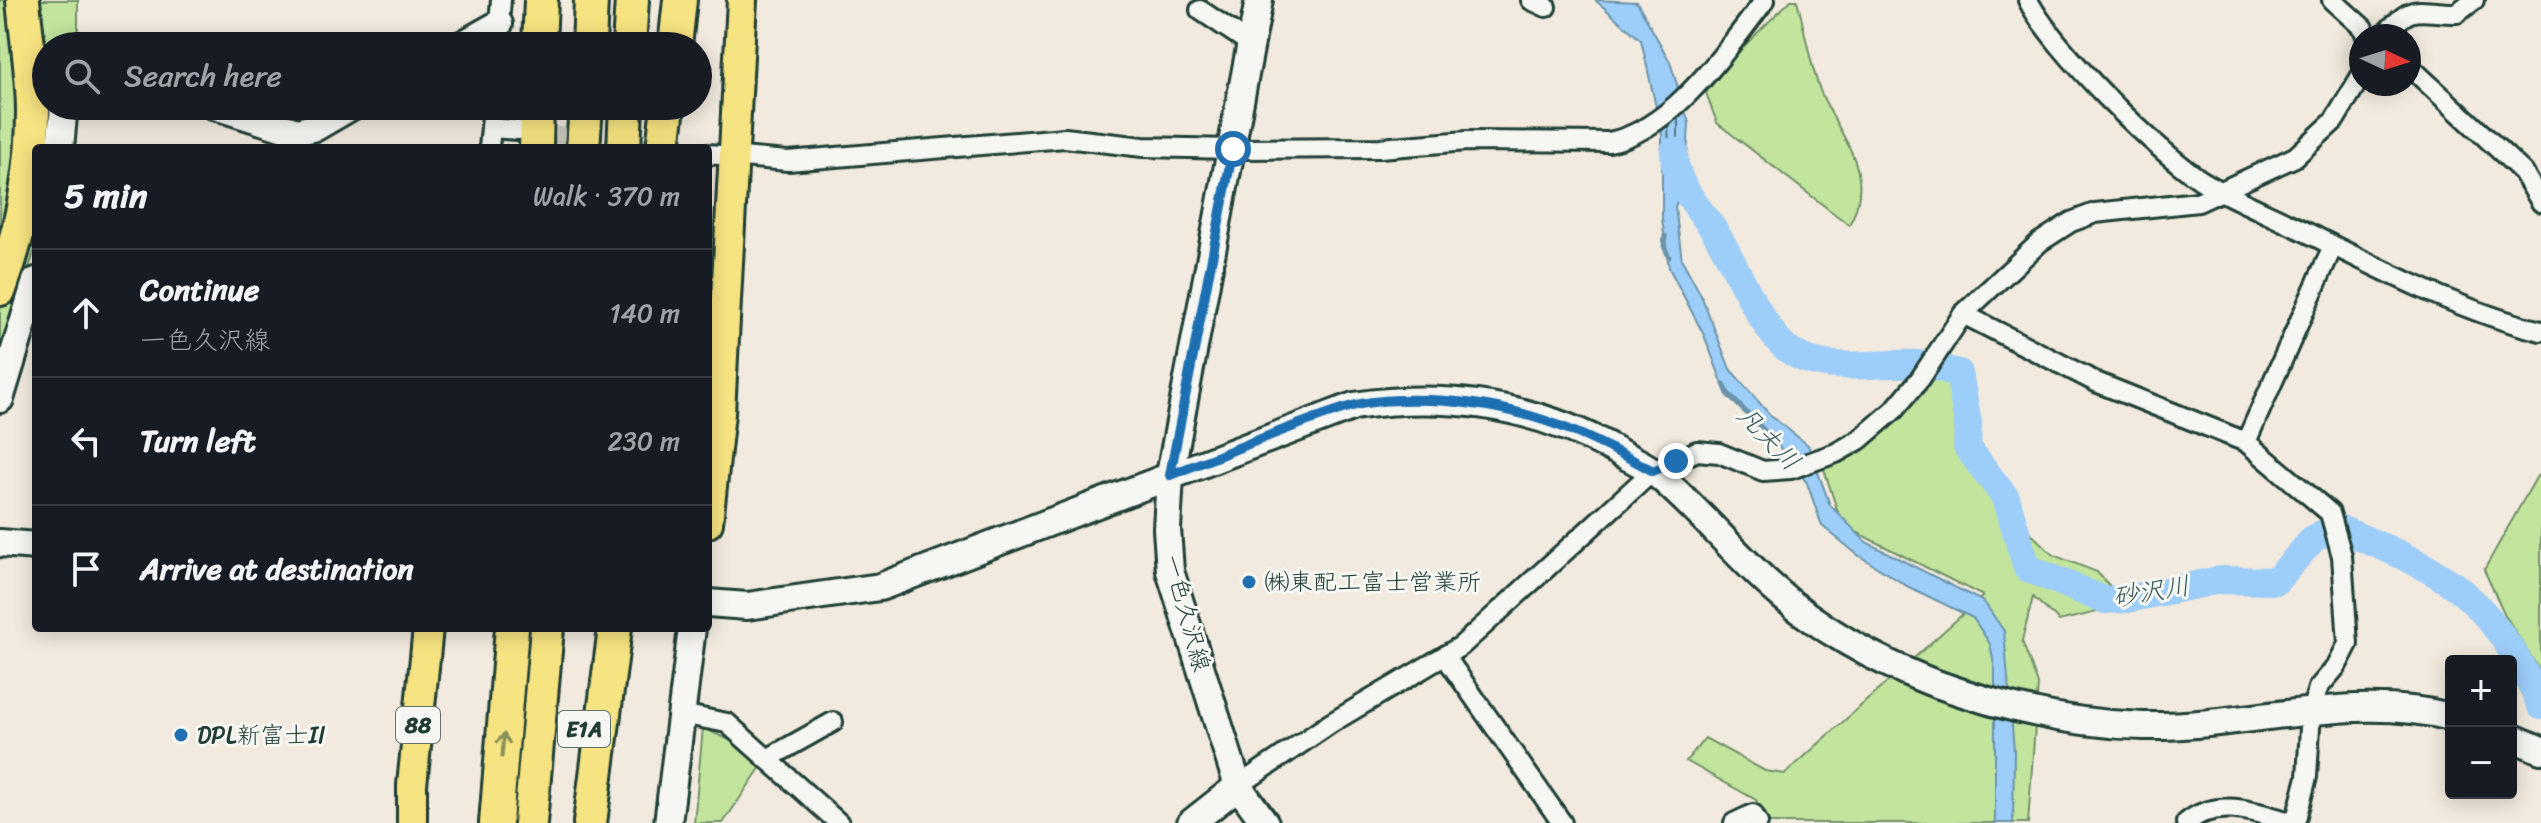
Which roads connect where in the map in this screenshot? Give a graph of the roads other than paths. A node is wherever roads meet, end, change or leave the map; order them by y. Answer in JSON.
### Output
{"nodes":[{"id":1,"x":23,"y":0,"type":"edge"},
{"id":2,"x":541,"y":0,"type":"edge"},
{"id":3,"x":591,"y":0,"type":"edge"},
{"id":4,"x":632,"y":0,"type":"edge"},
{"id":5,"x":680,"y":0,"type":"edge"},
{"id":6,"x":742,"y":0,"type":"edge"},
{"id":7,"x":1259,"y":0,"type":"edge"},
{"id":8,"x":1765,"y":0,"type":"edge"},
{"id":9,"x":2028,"y":0,"type":"edge"},
{"id":10,"x":2332,"y":0,"type":"edge"},
{"id":11,"x":2474,"y":0,"type":"edge"},
{"id":12,"x":1200,"y":10,"type":"dead end"},
{"id":13,"x":2359,"y":24,"type":"edge"},
{"id":14,"x":2394,"y":24,"type":"edge"},
{"id":15,"x":540,"y":32,"type":"edge"},
{"id":16,"x":590,"y":32,"type":"edge"},
{"id":17,"x":630,"y":32,"type":"edge"},
{"id":18,"x":677,"y":32,"type":"edge"},
{"id":19,"x":1251,"y":44,"type":"junction"},
{"id":20,"x":2421,"y":77,"type":"edge"},
{"id":21,"x":2349,"y":96,"type":"edge"},
{"id":22,"x":32,"y":98,"type":"edge"},
{"id":23,"x":32,"y":120,"type":"edge"},
{"id":24,"x":63,"y":120,"type":"edge"},
{"id":25,"x":259,"y":120,"type":"edge"},
{"id":26,"x":328,"y":120,"type":"edge"},
{"id":27,"x":492,"y":120,"type":"edge"},
{"id":28,"x":585,"y":120,"type":"edge"},
{"id":29,"x":625,"y":120,"type":"edge"},
{"id":30,"x":666,"y":120,"type":"edge"},
{"id":31,"x":491,"y":128,"type":"junction"},
{"id":32,"x":531,"y":128,"type":"tunnel mouth"},
{"id":33,"x":60,"y":144,"type":"edge"},
{"id":34,"x":489,"y":144,"type":"edge"},
{"id":35,"x":583,"y":144,"type":"edge"},
{"id":36,"x":624,"y":144,"type":"edge"},
{"id":37,"x":663,"y":144,"type":"edge"},
{"id":38,"x":1233,"y":149,"type":"junction"},
{"id":39,"x":720,"y":156,"type":"edge"},
{"id":40,"x":2222,"y":191,"type":"junction"},
{"id":41,"x":2541,"y":202,"type":"edge"},
{"id":42,"x":2333,"y":246,"type":"junction"},
{"id":43,"x":0,"y":289,"type":"edge"},
{"id":44,"x":32,"y":294,"type":"edge"},
{"id":45,"x":1963,"y":314,"type":"junction"},
{"id":46,"x":2541,"y":331,"type":"edge"},
{"id":47,"x":0,"y":399,"type":"edge"},
{"id":48,"x":2246,"y":442,"type":"junction"},
{"id":49,"x":1653,"y":471,"type":"junction"},
{"id":50,"x":1170,"y":475,"type":"junction"},
{"id":51,"x":712,"y":486,"type":"edge"},
{"id":52,"x":0,"y":543,"type":"edge"},
{"id":53,"x":32,"y":546,"type":"edge"},
{"id":54,"x":712,"y":603,"type":"edge"},
{"id":55,"x":428,"y":632,"type":"edge"},
{"id":56,"x":547,"y":632,"type":"edge"},
{"id":57,"x":603,"y":632,"type":"edge"},
{"id":58,"x":691,"y":632,"type":"edge"},
{"id":59,"x":511,"y":644,"type":"edge"},
{"id":60,"x":1445,"y":656,"type":"junction"},
{"id":61,"x":2311,"y":711,"type":"junction"},
{"id":62,"x":681,"y":714,"type":"junction"},
{"id":63,"x":2445,"y":716,"type":"edge"},
{"id":64,"x":833,"y":722,"type":"dead end"},
{"id":65,"x":2517,"y":740,"type":"edge"},
{"id":66,"x":2541,"y":750,"type":"edge"},
{"id":67,"x":767,"y":759,"type":"junction"},
{"id":68,"x":1238,"y":786,"type":"junction"},
{"id":69,"x":412,"y":823,"type":"edge"},
{"id":70,"x":496,"y":823,"type":"edge"},
{"id":71,"x":530,"y":823,"type":"edge"},
{"id":72,"x":576,"y":823,"type":"edge"},
{"id":73,"x":590,"y":823,"type":"edge"},
{"id":74,"x":668,"y":823,"type":"edge"},
{"id":75,"x":839,"y":823,"type":"edge"},
{"id":76,"x":1191,"y":823,"type":"edge"},
{"id":77,"x":1265,"y":823,"type":"edge"},
{"id":78,"x":1562,"y":823,"type":"edge"},
{"id":79,"x":1734,"y":823,"type":"edge"},
{"id":80,"x":1758,"y":823,"type":"edge"},
{"id":81,"x":2186,"y":823,"type":"edge"},
{"id":82,"x":2293,"y":823,"type":"edge"}],
"edges":[{"from":1,"to":22,"type":"highway"},
{"from":2,"to":15,"type":"highway"},
{"from":3,"to":16,"type":"highway"},
{"from":4,"to":17,"type":"highway"},
{"from":5,"to":18,"type":"highway"},
{"from":6,"to":39,"type":"main road"},
{"from":7,"to":19,"type":"street","name":"一色久沢線"},
{"from":8,"to":38,"type":"street"},
{"from":9,"to":40,"type":"street"},
{"from":10,"to":13,"type":"street"},
{"from":11,"to":14,"type":"street"},
{"from":12,"to":19,"type":"street"},
{"from":19,"to":38,"type":"street","name":"一色久沢線"},
{"from":20,"to":41,"type":"street"},
{"from":21,"to":40,"type":"street"},
{"from":23,"to":43,"type":"highway"},
{"from":24,"to":33,"type":"street"},
{"from":25,"to":26,"type":"street"},
{"from":27,"to":31,"type":"street"},
{"from":28,"to":35,"type":"highway"},
{"from":29,"to":36,"type":"highway"},
{"from":30,"to":37,"type":"highway"},
{"from":31,"to":32,"type":"street"},
{"from":31,"to":34,"type":"street"},
{"from":38,"to":39,"type":"street"},
{"from":38,"to":50,"type":"street","name":"一色久沢線"},
{"from":39,"to":51,"type":"main road"},
{"from":40,"to":42,"type":"street"},
{"from":40,"to":45,"type":"street"},
{"from":42,"to":46,"type":"street"},
{"from":42,"to":48,"type":"street"},
{"from":44,"to":47,"type":"street"},
{"from":45,"to":48,"type":"street"},
{"from":45,"to":49,"type":"street"},
{"from":48,"to":61,"type":"street"},
{"from":49,"to":50,"type":"street"},
{"from":49,"to":60,"type":"street"},
{"from":49,"to":61,"type":"street"},
{"from":50,"to":54,"type":"street"},
{"from":50,"to":68,"type":"street","name":"一色久沢線"},
{"from":52,"to":53,"type":"street"},
{"from":55,"to":69,"type":"main road","number":"88"},
{"from":56,"to":71,"type":"highway","number":"E1A"},
{"from":57,"to":72,"type":"highway","number":"E1A"},
{"from":57,"to":73,"type":"highway"},
{"from":58,"to":62,"type":"street"},
{"from":70,"to":59,"type":"highway","one_way":true},
{"from":60,"to":68,"type":"street"},
{"from":60,"to":78,"type":"street"},
{"from":61,"to":63,"type":"street"},
{"from":61,"to":82,"type":"street"},
{"from":62,"to":67,"type":"street"},
{"from":62,"to":74,"type":"street"},
{"from":64,"to":67,"type":"street"},
{"from":65,"to":66,"type":"street"},
{"from":67,"to":75,"type":"street"},
{"from":68,"to":76,"type":"street"},
{"from":68,"to":77,"type":"street","name":"一色久沢線"},
{"from":79,"to":80,"type":"street"},
{"from":81,"to":82,"type":"street"}]}
